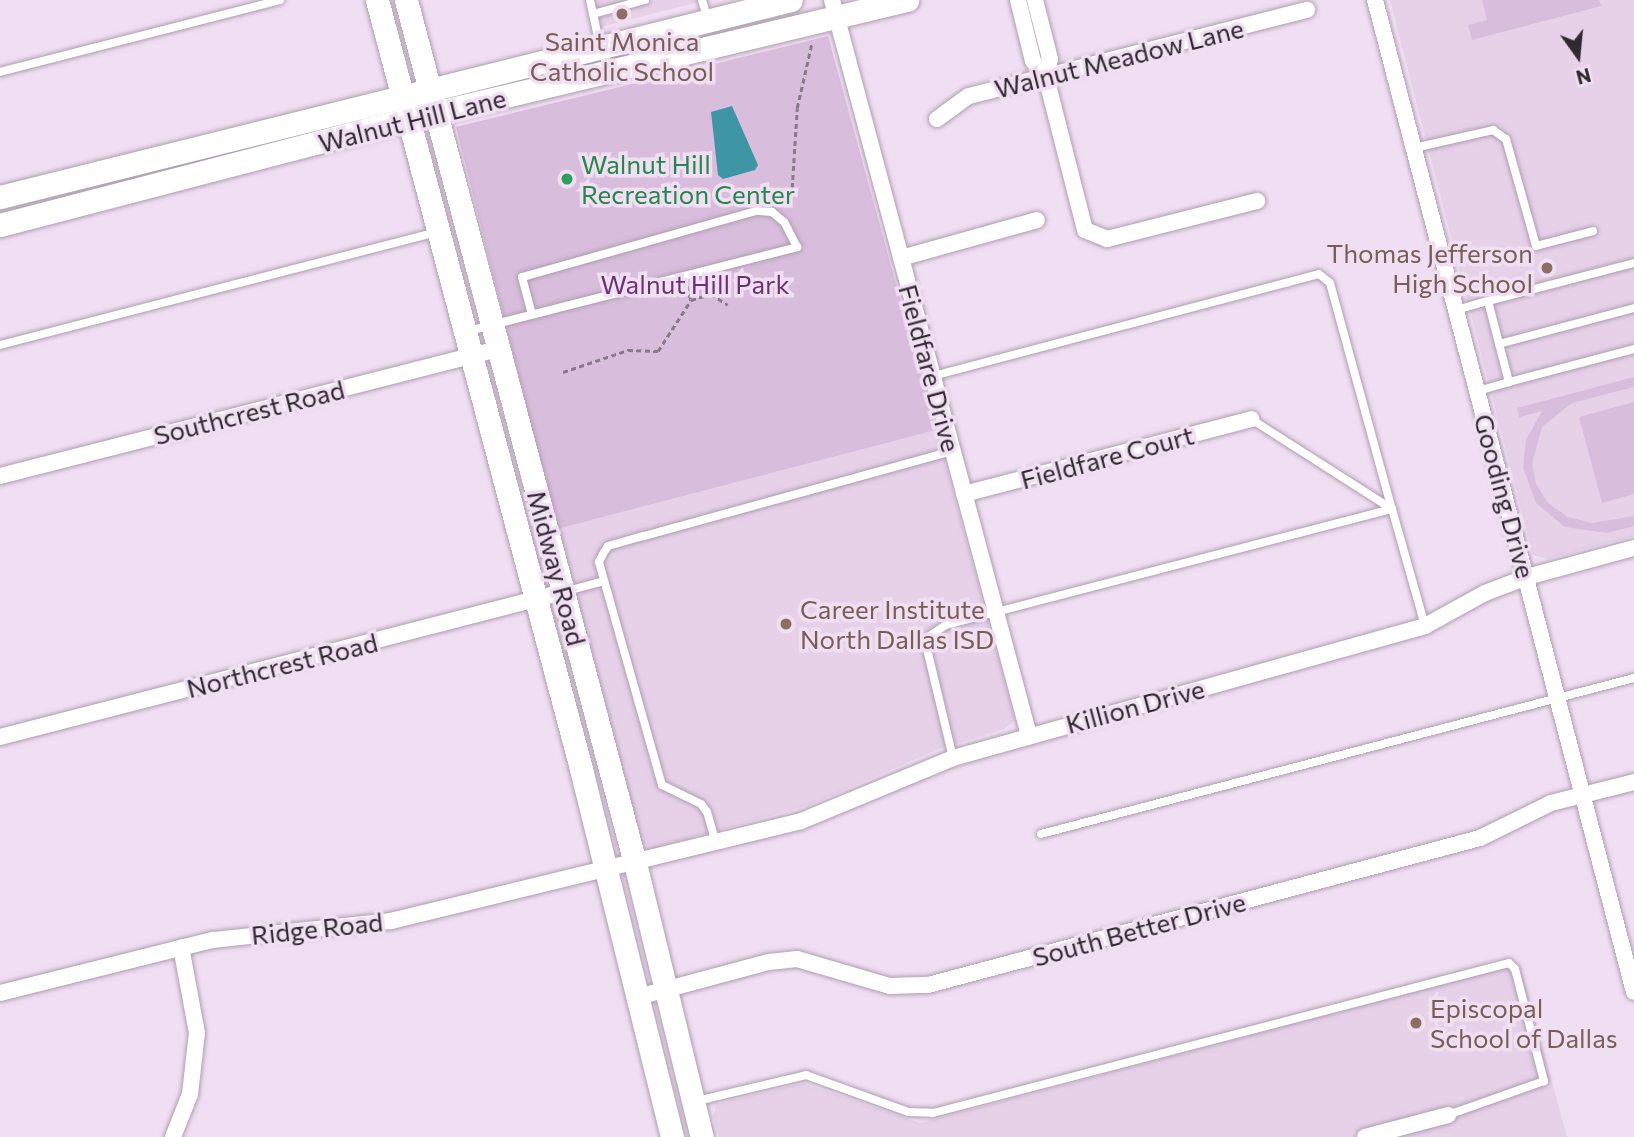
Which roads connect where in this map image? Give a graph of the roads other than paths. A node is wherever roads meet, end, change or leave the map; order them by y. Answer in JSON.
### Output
{"nodes":[{"id":1,"x":280,"y":0,"type":"edge"},
{"id":2,"x":377,"y":0,"type":"edge"},
{"id":3,"x":406,"y":0,"type":"edge"},
{"id":4,"x":590,"y":0,"type":"edge"},
{"id":5,"x":645,"y":0,"type":"edge"},
{"id":6,"x":791,"y":0,"type":"edge"},
{"id":7,"x":907,"y":0,"type":"edge"},
{"id":8,"x":1018,"y":0,"type":"edge"},
{"id":9,"x":1035,"y":0,"type":"edge"},
{"id":10,"x":1375,"y":0,"type":"edge"},
{"id":11,"x":834,"y":9,"type":"edge"},
{"id":12,"x":705,"y":10,"type":"edge"},
{"id":13,"x":1307,"y":10,"type":"dead end"},
{"id":14,"x":593,"y":14,"type":"junction"},
{"id":15,"x":600,"y":46,"type":"junction"},
{"id":16,"x":716,"y":46,"type":"junction"},
{"id":17,"x":0,"y":72,"type":"edge"},
{"id":18,"x":1046,"y":77,"type":"junction"},
{"id":19,"x":430,"y":89,"type":"junction"},
{"id":20,"x":403,"y":96,"type":"junction"},
{"id":21,"x":435,"y":115,"type":"junction"},
{"id":22,"x":409,"y":119,"type":"junction"},
{"id":23,"x":937,"y":119,"type":"dead end"},
{"id":24,"x":1414,"y":148,"type":"junction"},
{"id":25,"x":124,"y":165,"type":"junction"},
{"id":26,"x":131,"y":191,"type":"junction"},
{"id":27,"x":0,"y":197,"type":"edge"},
{"id":28,"x":1257,"y":201,"type":"dead end"},
{"id":29,"x":1037,"y":220,"type":"dead end"},
{"id":30,"x":0,"y":225,"type":"edge"},
{"id":31,"x":439,"y":231,"type":"junction"},
{"id":32,"x":1593,"y":231,"type":"dead end"},
{"id":33,"x":901,"y":258,"type":"junction"},
{"id":34,"x":1634,"y":262,"type":"edge"},
{"id":35,"x":1488,"y":301,"type":"junction"},
{"id":36,"x":1634,"y":308,"type":"edge"},
{"id":37,"x":1456,"y":310,"type":"junction"},
{"id":38,"x":532,"y":314,"type":"junction"},
{"id":39,"x":492,"y":325,"type":"junction"},
{"id":40,"x":465,"y":331,"type":"junction"},
{"id":41,"x":1499,"y":344,"type":"junction"},
{"id":42,"x":0,"y":345,"type":"edge"},
{"id":43,"x":498,"y":349,"type":"junction"},
{"id":44,"x":1634,"y":349,"type":"edge"},
{"id":45,"x":471,"y":355,"type":"junction"},
{"id":46,"x":932,"y":376,"type":"junction"},
{"id":47,"x":1509,"y":382,"type":"junction"},
{"id":48,"x":1478,"y":391,"type":"junction"},
{"id":49,"x":1251,"y":419,"type":"joint"},
{"id":50,"x":952,"y":451,"type":"junction"},
{"id":51,"x":0,"y":476,"type":"edge"},
{"id":52,"x":964,"y":494,"type":"junction"},
{"id":53,"x":1392,"y":509,"type":"junction"},
{"id":54,"x":1634,"y":548,"type":"edge"},
{"id":55,"x":1527,"y":577,"type":"junction"},
{"id":56,"x":604,"y":581,"type":"junction"},
{"id":57,"x":564,"y":592,"type":"junction"},
{"id":58,"x":536,"y":599,"type":"junction"},
{"id":59,"x":996,"y":613,"type":"junction"},
{"id":60,"x":1425,"y":626,"type":"junction"},
{"id":61,"x":581,"y":659,"type":"junction"},
{"id":62,"x":554,"y":667,"type":"junction"},
{"id":63,"x":1634,"y":678,"type":"edge"},
{"id":64,"x":1555,"y":699,"type":"junction"},
{"id":65,"x":1029,"y":735,"type":"junction"},
{"id":66,"x":0,"y":737,"type":"edge"},
{"id":67,"x":953,"y":758,"type":"junction"},
{"id":68,"x":1634,"y":782,"type":"edge"},
{"id":69,"x":1582,"y":795,"type":"junction"},
{"id":70,"x":1041,"y":834,"type":"dead end"},
{"id":71,"x":716,"y":843,"type":"junction"},
{"id":72,"x":635,"y":863,"type":"junction"},
{"id":73,"x":607,"y":868,"type":"junction"},
{"id":74,"x":181,"y":947,"type":"junction"},
{"id":75,"x":667,"y":990,"type":"junction"},
{"id":76,"x":1634,"y":992,"type":"edge"},
{"id":77,"x":0,"y":993,"type":"edge"},
{"id":78,"x":638,"y":997,"type":"junction"},
{"id":79,"x":694,"y":1102,"type":"junction"},
{"id":80,"x":1448,"y":1115,"type":"joint"},
{"id":81,"x":173,"y":1137,"type":"edge"},
{"id":82,"x":671,"y":1137,"type":"edge"},
{"id":83,"x":702,"y":1137,"type":"edge"},
{"id":84,"x":1365,"y":1137,"type":"edge"}],
"edges":[{"from":1,"to":17,"type":"lane"},
{"from":2,"to":20,"type":"main road","name":"Midway Road"},
{"from":3,"to":19,"type":"main road","name":"Midway Road"},
{"from":4,"to":14,"type":"lane"},
{"from":5,"to":14,"type":"lane"},
{"from":6,"to":12,"type":"main road","name":"Walnut Hill Lane"},
{"from":7,"to":11,"type":"main road","name":"Walnut Hill Lane"},
{"from":8,"to":18,"type":"street"},
{"from":9,"to":18,"type":"street"},
{"from":10,"to":24,"type":"street","name":"Gooding Drive"},
{"from":11,"to":16,"type":"main road","name":"Walnut Hill Lane"},
{"from":11,"to":33,"type":"street","name":"Fieldfare Drive"},
{"from":12,"to":15,"type":"main road","name":"Walnut Hill Lane"},
{"from":12,"to":16,"type":"main road"},
{"from":13,"to":18,"type":"street","name":"Walnut Meadow Lane"},
{"from":14,"to":15,"type":"lane"},
{"from":15,"to":19,"type":"main road","name":"Walnut Hill Lane"},
{"from":16,"to":21,"type":"main road","name":"Walnut Hill Lane"},
{"from":18,"to":23,"type":"street","name":"Walnut Meadow Lane"},
{"from":18,"to":28,"type":"street"},
{"from":19,"to":20,"type":"main road","name":"Walnut Hill Lane"},
{"from":19,"to":21,"type":"main road","name":"Midway Road"},
{"from":20,"to":22,"type":"main road","name":"Midway Road"},
{"from":20,"to":25,"type":"main road","name":"Walnut Hill Lane"},
{"from":21,"to":22,"type":"main road","name":"Walnut Hill Lane"},
{"from":21,"to":39,"type":"main road","name":"Midway Road"},
{"from":22,"to":26,"type":"main road","name":"Walnut Hill Lane"},
{"from":22,"to":31,"type":"main road","name":"Midway Road"},
{"from":24,"to":32,"type":"lane"},
{"from":24,"to":37,"type":"street","name":"Gooding Drive"},
{"from":25,"to":26,"type":"main road"},
{"from":25,"to":27,"type":"main road","name":"Walnut Hill Lane"},
{"from":26,"to":30,"type":"main road","name":"Walnut Hill Lane"},
{"from":29,"to":33,"type":"street"},
{"from":31,"to":40,"type":"main road","name":"Midway Road"},
{"from":31,"to":42,"type":"lane"},
{"from":33,"to":46,"type":"street","name":"Fieldfare Drive"},
{"from":34,"to":35,"type":"lane"},
{"from":35,"to":37,"type":"lane"},
{"from":35,"to":41,"type":"lane"},
{"from":36,"to":41,"type":"lane"},
{"from":37,"to":48,"type":"street","name":"Gooding Drive"},
{"from":38,"to":38,"type":"lane"},
{"from":38,"to":39,"type":"lane"},
{"from":39,"to":40,"type":"lane"},
{"from":39,"to":43,"type":"main road","name":"Midway Road"},
{"from":40,"to":45,"type":"main road","name":"Midway Road"},
{"from":41,"to":47,"type":"lane"},
{"from":43,"to":45,"type":"street","name":"Southcrest Road"},
{"from":43,"to":57,"type":"main road","name":"Midway Road"},
{"from":44,"to":47,"type":"lane"},
{"from":45,"to":51,"type":"street","name":"Southcrest Road"},
{"from":45,"to":58,"type":"main road","name":"Midway Road"},
{"from":46,"to":50,"type":"street","name":"Fieldfare Drive"},
{"from":46,"to":53,"type":"lane"},
{"from":47,"to":48,"type":"lane"},
{"from":48,"to":55,"type":"street","name":"Gooding Drive"},
{"from":49,"to":52,"type":"street","name":"Fieldfare Court"},
{"from":49,"to":53,"type":"lane"},
{"from":50,"to":52,"type":"street","name":"Fieldfare Drive"},
{"from":50,"to":56,"type":"lane"},
{"from":52,"to":59,"type":"street","name":"Fieldfare Drive"},
{"from":53,"to":59,"type":"lane"},
{"from":53,"to":60,"type":"lane"},
{"from":54,"to":55,"type":"street","name":"Killion Drive"},
{"from":55,"to":60,"type":"street","name":"Killion Drive"},
{"from":55,"to":64,"type":"street","name":"Gooding Drive"},
{"from":56,"to":57,"type":"lane"},
{"from":56,"to":71,"type":"lane"},
{"from":57,"to":58,"type":"street","name":"Northcrest Road"},
{"from":57,"to":61,"type":"main road","name":"Midway Road"},
{"from":58,"to":62,"type":"main road","name":"Midway Road"},
{"from":58,"to":66,"type":"street","name":"Northcrest Road"},
{"from":59,"to":65,"type":"street","name":"Fieldfare Drive"},
{"from":59,"to":67,"type":"lane"},
{"from":60,"to":65,"type":"street","name":"Killion Drive"},
{"from":61,"to":62,"type":"main road"},
{"from":61,"to":72,"type":"main road","name":"Midway Road"},
{"from":62,"to":73,"type":"main road","name":"Midway Road"},
{"from":63,"to":64,"type":"lane"},
{"from":64,"to":69,"type":"street","name":"Gooding Drive"},
{"from":64,"to":70,"type":"lane"},
{"from":65,"to":67,"type":"street","name":"Killion Drive"},
{"from":67,"to":71,"type":"street","name":"Killion Drive"},
{"from":68,"to":69,"type":"street","name":"South Better Drive"},
{"from":69,"to":75,"type":"street","name":"South Better Drive"},
{"from":69,"to":76,"type":"street","name":"Gooding Drive"},
{"from":71,"to":72,"type":"street","name":"Killion Drive"},
{"from":72,"to":73,"type":"street","name":"Ridge Road"},
{"from":72,"to":75,"type":"main road","name":"Midway Road"},
{"from":73,"to":74,"type":"street","name":"Ridge Road"},
{"from":73,"to":78,"type":"main road","name":"Midway Road"},
{"from":74,"to":77,"type":"street","name":"Ridge Road"},
{"from":74,"to":81,"type":"street"},
{"from":75,"to":78,"type":"street","name":"South Better Drive"},
{"from":75,"to":79,"type":"main road","name":"Midway Road"},
{"from":78,"to":82,"type":"main road","name":"Midway Road"},
{"from":79,"to":80,"type":"lane"},
{"from":79,"to":83,"type":"main road","name":"Midway Road"},
{"from":80,"to":84,"type":"street"}]}
